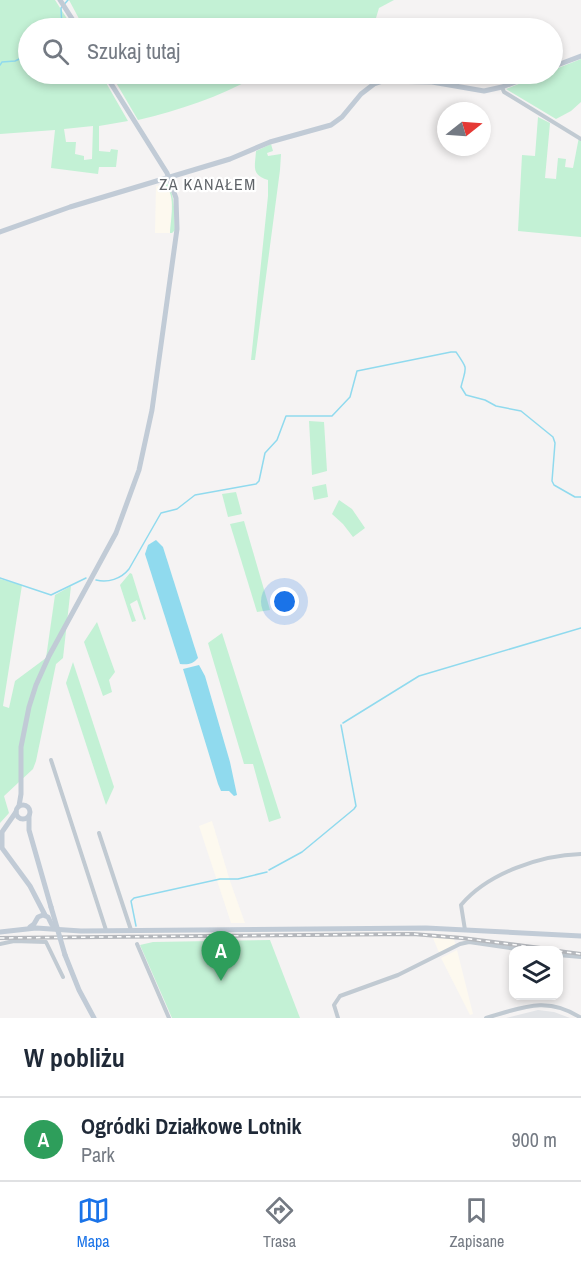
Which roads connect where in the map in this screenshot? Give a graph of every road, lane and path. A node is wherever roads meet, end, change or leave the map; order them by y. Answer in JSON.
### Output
{"nodes":[{"id":1,"x":60,"y":0,"type":"edge"},
{"id":2,"x":72,"y":18,"type":"edge"},
{"id":3,"x":581,"y":56,"type":"edge"},
{"id":4,"x":563,"y":63,"type":"edge"},
{"id":5,"x":111,"y":84,"type":"edge"},
{"id":6,"x":376,"y":84,"type":"edge"},
{"id":7,"x":444,"y":84,"type":"edge"},
{"id":8,"x":510,"y":84,"type":"edge"},
{"id":9,"x":502,"y":87,"type":"junction"},
{"id":10,"x":581,"y":139,"type":"edge"},
{"id":11,"x":169,"y":177,"type":"junction"},
{"id":12,"x":0,"y":232,"type":"edge"},
{"id":13,"x":51,"y":760,"type":"dead end"},
{"id":14,"x":22,"y":813,"type":"junction"},
{"id":15,"x":99,"y":833,"type":"dead end"},
{"id":16,"x":581,"y":854,"type":"edge"},
{"id":17,"x":39,"y":921,"type":"junction"},
{"id":18,"x":49,"y":925,"type":"junction"},
{"id":19,"x":465,"y":930,"type":"junction"},
{"id":20,"x":106,"y":931,"type":"junction"},
{"id":21,"x":131,"y":931,"type":"junction"},
{"id":22,"x":0,"y":932,"type":"edge"},
{"id":23,"x":581,"y":936,"type":"edge"},
{"id":24,"x":0,"y":944,"type":"edge"},
{"id":25,"x":137,"y":944,"type":"dead end"},
{"id":26,"x":509,"y":949,"type":"edge"},
{"id":27,"x":563,"y":955,"type":"edge"},
{"id":28,"x":581,"y":957,"type":"edge"},
{"id":29,"x":63,"y":977,"type":"dead end"},
{"id":30,"x":94,"y":1018,"type":"edge"},
{"id":31,"x":169,"y":1018,"type":"edge"},
{"id":32,"x":338,"y":1018,"type":"edge"},
{"id":33,"x":486,"y":1018,"type":"edge"},
{"id":34,"x":581,"y":1018,"type":"edge"}],
"edges":[{"from":1,"to":2,"type":"main road"},
{"from":3,"to":4,"type":"main road"},
{"from":5,"to":11,"type":"main road"},
{"from":6,"to":11,"type":"main road"},
{"from":7,"to":9,"type":"main road"},
{"from":8,"to":9,"type":"main road"},
{"from":9,"to":10,"type":"street"},
{"from":11,"to":12,"type":"main road"},
{"from":11,"to":14,"type":"main road"},
{"from":13,"to":20,"type":"street"},
{"from":14,"to":17,"type":"main road"},
{"from":14,"to":30,"type":"main road","bridge":true},
{"from":15,"to":21,"type":"street"},
{"from":16,"to":19,"type":"street"},
{"from":17,"to":18,"type":"main road"},
{"from":17,"to":18,"type":"main road"},
{"from":17,"to":22,"type":"main road"},
{"from":18,"to":20,"type":"main road"},
{"from":19,"to":21,"type":"main road"},
{"from":19,"to":23,"type":"main road"},
{"from":20,"to":21,"type":"main road"},
{"from":24,"to":29,"type":"street"},
{"from":25,"to":31,"type":"street"},
{"from":26,"to":32,"type":"street"},
{"from":27,"to":28,"type":"street"},
{"from":33,"to":34,"type":"street"}]}
